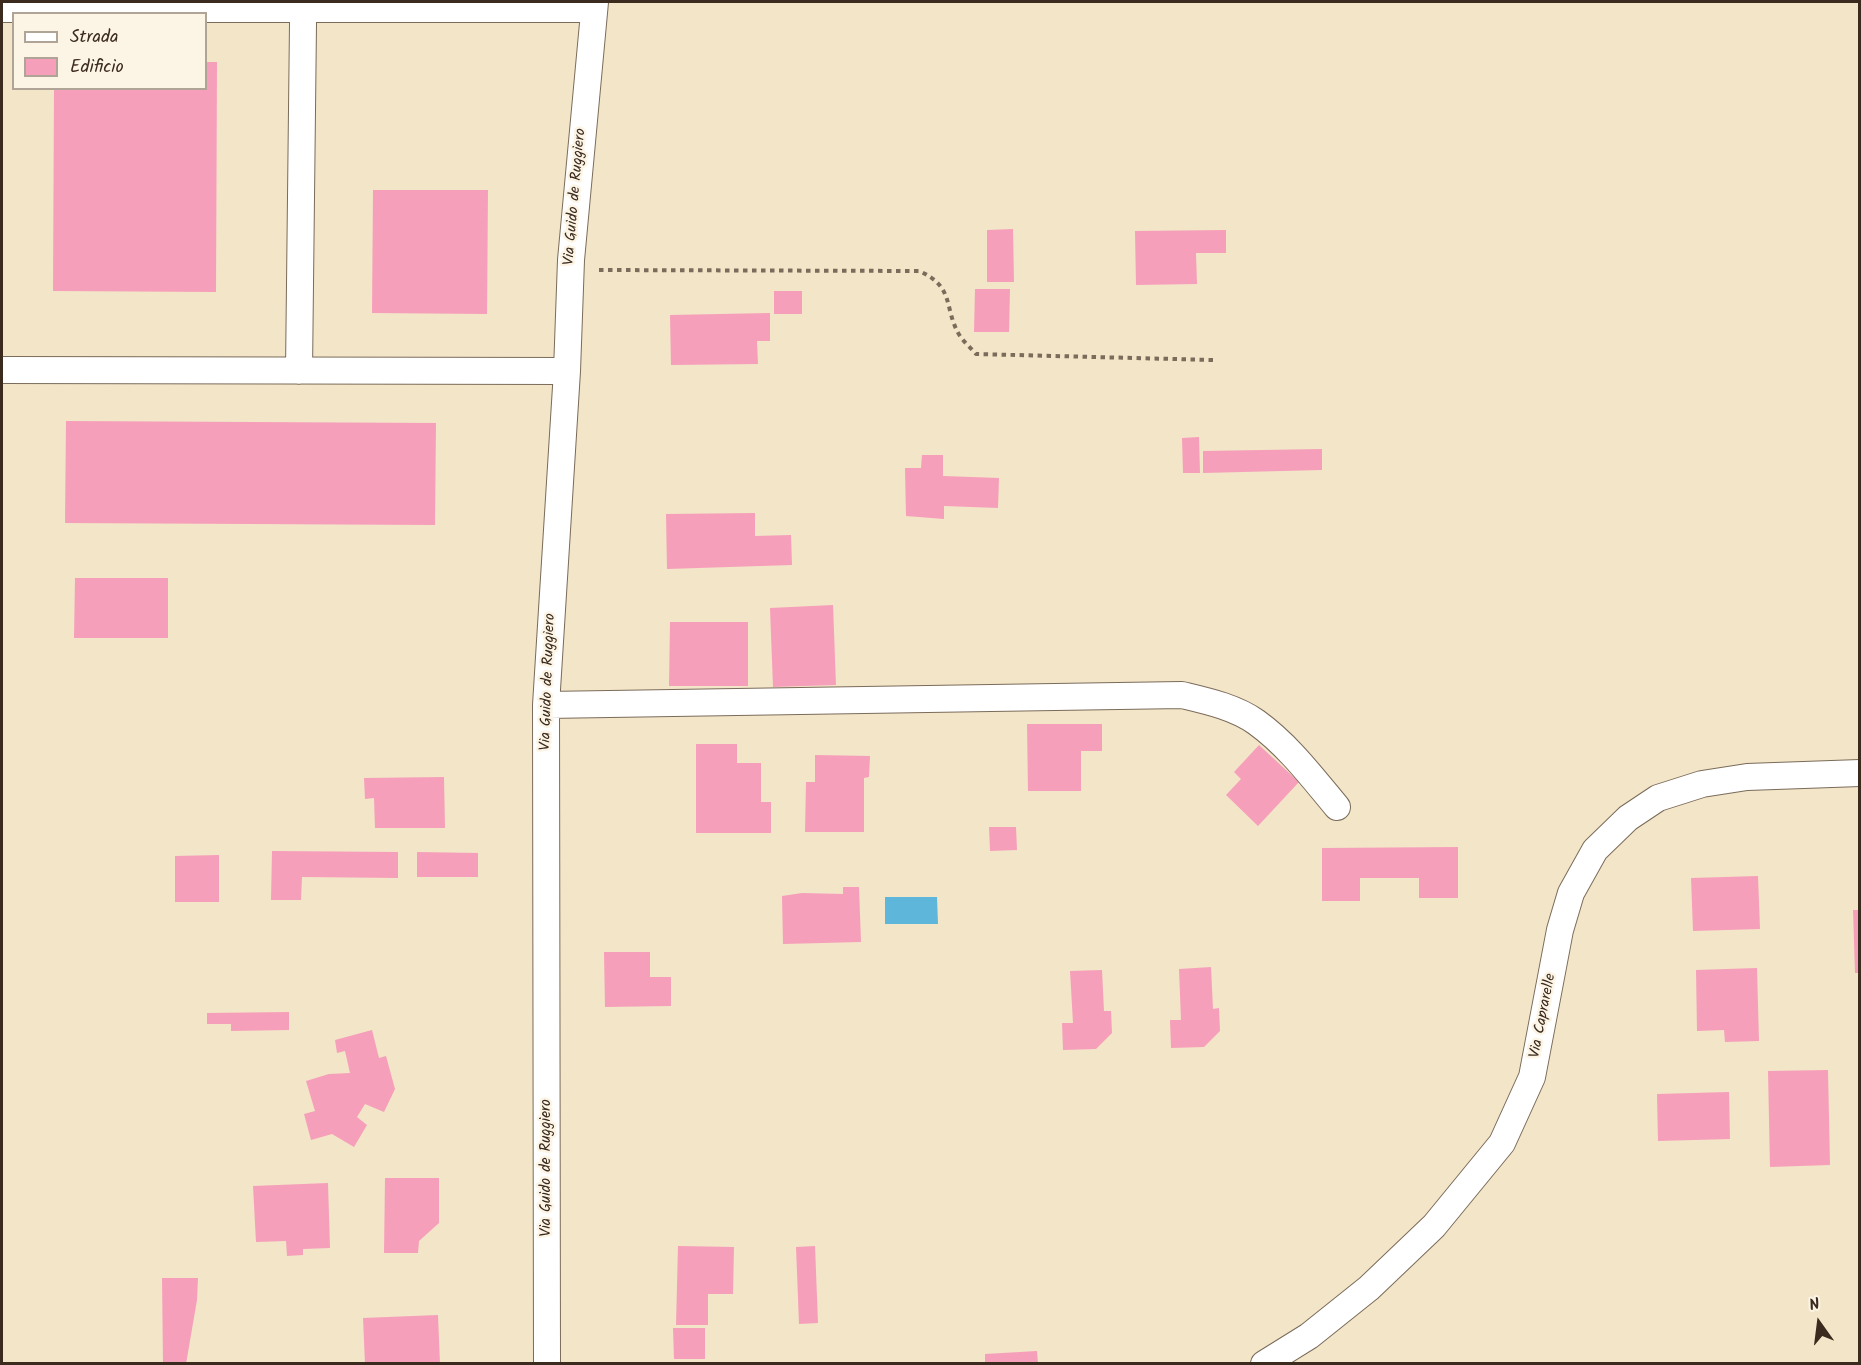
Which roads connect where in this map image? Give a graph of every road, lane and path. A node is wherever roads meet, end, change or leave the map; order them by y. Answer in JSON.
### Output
{"nodes":[{"id":1,"x":594,"y":5,"type":"edge"},
{"id":2,"x":2,"y":9,"type":"edge"},
{"id":3,"x":303,"y":22,"type":"dead end"},
{"id":4,"x":570,"y":270,"type":"junction"},
{"id":5,"x":1213,"y":360,"type":"dead end"},
{"id":6,"x":2,"y":370,"type":"edge"},
{"id":7,"x":299,"y":371,"type":"junction"},
{"id":8,"x":567,"y":371,"type":"junction"},
{"id":9,"x":546,"y":705,"type":"junction"},
{"id":10,"x":1860,"y":773,"type":"edge"},
{"id":11,"x":1337,"y":807,"type":"dead end"},
{"id":12,"x":547,"y":1364,"type":"edge"},
{"id":13,"x":1264,"y":1364,"type":"edge"}],
"edges":[{"from":1,"to":2,"type":"street"},
{"from":1,"to":4,"type":"street","name":"Via Guido de Ruggiero"},
{"from":3,"to":7,"type":"street"},
{"from":4,"to":5,"type":"path"},
{"from":4,"to":8,"type":"street","name":"Via Guido de Ruggiero"},
{"from":6,"to":7,"type":"street"},
{"from":7,"to":8,"type":"street"},
{"from":8,"to":9,"type":"street","name":"Via Guido de Ruggiero"},
{"from":9,"to":11,"type":"street"},
{"from":9,"to":12,"type":"street","name":"Via Guido de Ruggiero"},
{"from":10,"to":13,"type":"street","name":"Via Caprarelle"}]}
